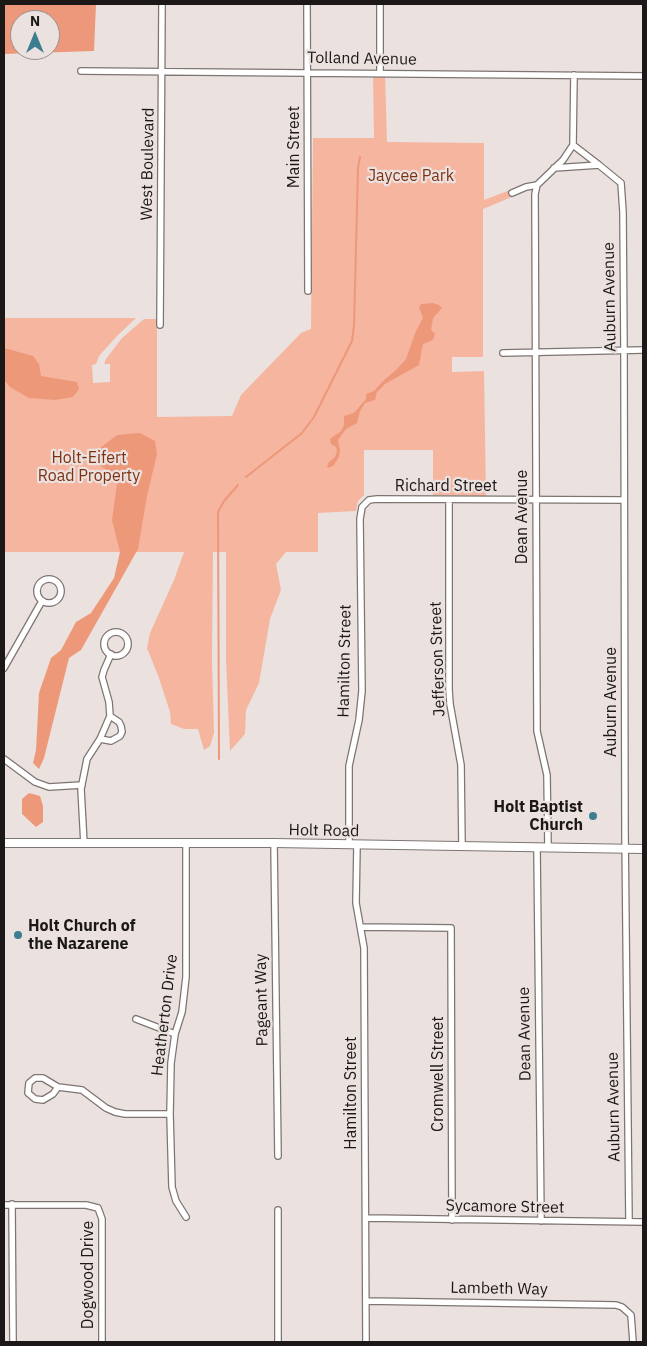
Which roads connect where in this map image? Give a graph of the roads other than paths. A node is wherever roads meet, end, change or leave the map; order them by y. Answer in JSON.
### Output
{"nodes":[{"id":1,"x":162,"y":4,"type":"edge"},
{"id":2,"x":307,"y":4,"type":"edge"},
{"id":3,"x":380,"y":4,"type":"edge"},
{"id":4,"x":81,"y":71,"type":"dead end"},
{"id":5,"x":162,"y":71,"type":"junction"},
{"id":6,"x":307,"y":73,"type":"junction"},
{"id":7,"x":380,"y":73,"type":"junction"},
{"id":8,"x":574,"y":75,"type":"junction"},
{"id":9,"x":643,"y":76,"type":"edge"},
{"id":10,"x":573,"y":145,"type":"junction"},
{"id":11,"x":599,"y":165,"type":"junction"},
{"id":12,"x":554,"y":168,"type":"junction"},
{"id":13,"x":537,"y":185,"type":"junction"},
{"id":14,"x":512,"y":193,"type":"dead end"},
{"id":15,"x":308,"y":291,"type":"dead end"},
{"id":16,"x":160,"y":325,"type":"dead end"},
{"id":17,"x":624,"y":350,"type":"junction"},
{"id":18,"x":643,"y":350,"type":"edge"},
{"id":19,"x":503,"y":352,"type":"dead end"},
{"id":20,"x":535,"y":352,"type":"junction"},
{"id":21,"x":449,"y":500,"type":"junction"},
{"id":22,"x":535,"y":500,"type":"junction"},
{"id":23,"x":624,"y":500,"type":"junction"},
{"id":24,"x":362,"y":507,"type":"joint"},
{"id":25,"x":42,"y":602,"type":"junction"},
{"id":26,"x":111,"y":654,"type":"junction"},
{"id":27,"x":4,"y":668,"type":"edge"},
{"id":28,"x":110,"y":716,"type":"junction"},
{"id":29,"x":100,"y":739,"type":"junction"},
{"id":30,"x":4,"y":760,"type":"edge"},
{"id":31,"x":82,"y":785,"type":"junction"},
{"id":32,"x":4,"y":843,"type":"edge"},
{"id":33,"x":274,"y":843,"type":"junction"},
{"id":34,"x":84,"y":844,"type":"junction"},
{"id":35,"x":186,"y":844,"type":"junction"},
{"id":36,"x":353,"y":845,"type":"junction"},
{"id":37,"x":462,"y":846,"type":"junction"},
{"id":38,"x":537,"y":848,"type":"junction"},
{"id":39,"x":548,"y":848,"type":"junction"},
{"id":40,"x":625,"y":849,"type":"junction"},
{"id":41,"x":643,"y":849,"type":"edge"},
{"id":42,"x":360,"y":927,"type":"junction"},
{"id":43,"x":136,"y":1019,"type":"dead end"},
{"id":44,"x":175,"y":1034,"type":"junction"},
{"id":45,"x":58,"y":1087,"type":"junction"},
{"id":46,"x":170,"y":1114,"type":"junction"},
{"id":47,"x":278,"y":1156,"type":"dead end"},
{"id":48,"x":4,"y":1204,"type":"edge"},
{"id":49,"x":12,"y":1204,"type":"junction"},
{"id":50,"x":278,"y":1210,"type":"dead end"},
{"id":51,"x":186,"y":1217,"type":"dead end"},
{"id":52,"x":366,"y":1218,"type":"junction"},
{"id":53,"x":452,"y":1220,"type":"junction"},
{"id":54,"x":541,"y":1221,"type":"junction"},
{"id":55,"x":629,"y":1221,"type":"junction"},
{"id":56,"x":643,"y":1222,"type":"edge"},
{"id":57,"x":366,"y":1301,"type":"junction"},
{"id":58,"x":13,"y":1342,"type":"edge"},
{"id":59,"x":102,"y":1342,"type":"edge"},
{"id":60,"x":278,"y":1342,"type":"edge"},
{"id":61,"x":366,"y":1342,"type":"edge"},
{"id":62,"x":633,"y":1342,"type":"edge"}],
"edges":[{"from":1,"to":5,"type":"street","name":"West Boulevard"},
{"from":2,"to":6,"type":"street","name":"Main Street"},
{"from":3,"to":7,"type":"street"},
{"from":4,"to":5,"type":"street","name":"Tolland Avenue"},
{"from":5,"to":6,"type":"street","name":"Tolland Avenue"},
{"from":5,"to":16,"type":"street","name":"West Boulevard"},
{"from":6,"to":7,"type":"street","name":"Tolland Avenue"},
{"from":6,"to":15,"type":"street","name":"Main Street"},
{"from":7,"to":8,"type":"street","name":"Tolland Avenue"},
{"from":8,"to":9,"type":"street","name":"Tolland Avenue"},
{"from":8,"to":10,"type":"street"},
{"from":10,"to":11,"type":"street"},
{"from":10,"to":12,"type":"street"},
{"from":11,"to":12,"type":"street"},
{"from":11,"to":17,"type":"street","name":"Auburn Avenue"},
{"from":12,"to":13,"type":"street"},
{"from":13,"to":14,"type":"street"},
{"from":13,"to":20,"type":"street","name":"Dean Avenue"},
{"from":17,"to":18,"type":"street"},
{"from":17,"to":20,"type":"street"},
{"from":17,"to":23,"type":"street","name":"Auburn Avenue"},
{"from":19,"to":20,"type":"street"},
{"from":20,"to":22,"type":"street","name":"Dean Avenue"},
{"from":21,"to":22,"type":"street","name":"Richard Street"},
{"from":21,"to":24,"type":"street","name":"Richard Street"},
{"from":21,"to":37,"type":"street","name":"Jefferson Street"},
{"from":22,"to":23,"type":"street","name":"Richard Street"},
{"from":22,"to":39,"type":"street","name":"Dean Avenue"},
{"from":23,"to":40,"type":"street","name":"Auburn Avenue"},
{"from":24,"to":36,"type":"street","name":"Hamilton Street"},
{"from":25,"to":25,"type":"street"},
{"from":25,"to":27,"type":"street"},
{"from":26,"to":26,"type":"street"},
{"from":26,"to":28,"type":"street"},
{"from":28,"to":29,"type":"street"},
{"from":28,"to":29,"type":"street"},
{"from":29,"to":31,"type":"street"},
{"from":30,"to":31,"type":"street"},
{"from":31,"to":34,"type":"street"},
{"from":32,"to":34,"type":"main road","name":"Holt Road"},
{"from":33,"to":35,"type":"main road","name":"Holt Road"},
{"from":33,"to":36,"type":"main road","name":"Holt Road"},
{"from":33,"to":47,"type":"street","name":"Pageant Way"},
{"from":34,"to":35,"type":"main road","name":"Holt Road"},
{"from":35,"to":44,"type":"street","name":"Heatherton Drive"},
{"from":36,"to":37,"type":"main road","name":"Holt Road"},
{"from":36,"to":42,"type":"street","name":"Hamilton Street"},
{"from":37,"to":38,"type":"main road","name":"Holt Road"},
{"from":38,"to":39,"type":"main road","name":"Holt Road"},
{"from":38,"to":54,"type":"street","name":"Dean Avenue"},
{"from":39,"to":40,"type":"main road","name":"Holt Road"},
{"from":40,"to":41,"type":"main road","name":"Holt Road"},
{"from":40,"to":55,"type":"street","name":"Auburn Avenue"},
{"from":42,"to":52,"type":"street","name":"Hamilton Street"},
{"from":42,"to":53,"type":"street","name":"Cromwell Street"},
{"from":43,"to":44,"type":"street"},
{"from":44,"to":46,"type":"street","name":"Heatherton Drive"},
{"from":45,"to":45,"type":"street"},
{"from":45,"to":46,"type":"street"},
{"from":46,"to":51,"type":"street","name":"Heatherton Drive"},
{"from":48,"to":49,"type":"street"},
{"from":49,"to":58,"type":"street"},
{"from":49,"to":59,"type":"street","name":"Dogwood Drive"},
{"from":50,"to":60,"type":"street"},
{"from":52,"to":53,"type":"street","name":"Sycamore Street"},
{"from":52,"to":57,"type":"street","name":"Hamilton Street"},
{"from":53,"to":54,"type":"street","name":"Sycamore Street"},
{"from":54,"to":55,"type":"street","name":"Sycamore Street"},
{"from":55,"to":56,"type":"street","name":"Sycamore Street"},
{"from":57,"to":61,"type":"street","name":"Hamilton Street"},
{"from":57,"to":62,"type":"street","name":"Lambeth Way"}]}
